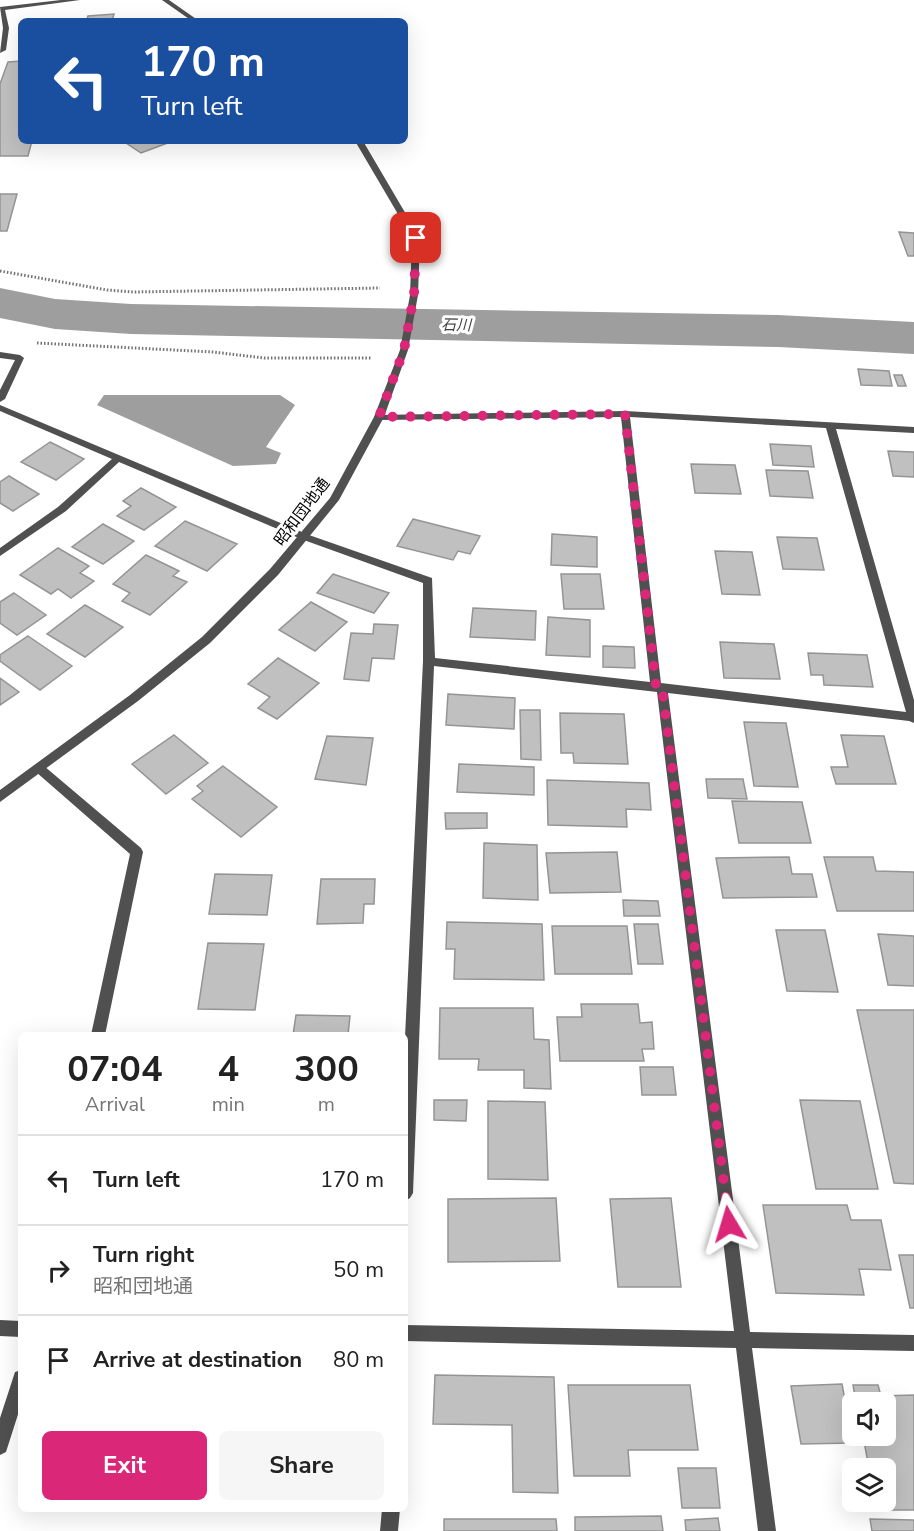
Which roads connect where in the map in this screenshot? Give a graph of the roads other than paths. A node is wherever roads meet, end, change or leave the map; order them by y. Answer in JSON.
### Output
{"nodes":[{"id":1,"x":77,"y":0,"type":"edge"},
{"id":2,"x":165,"y":0,"type":"edge"},
{"id":3,"x":1,"y":9,"type":"edge"},
{"id":4,"x":192,"y":18,"type":"edge"},
{"id":5,"x":0,"y":51,"type":"edge"},
{"id":6,"x":361,"y":144,"type":"edge"},
{"id":7,"x":0,"y":355,"type":"edge"},
{"id":8,"x":0,"y":399,"type":"edge"},
{"id":9,"x":0,"y":408,"type":"edge"},
{"id":10,"x":625,"y":414,"type":"junction"},
{"id":11,"x":379,"y":417,"type":"junction"},
{"id":12,"x":830,"y":426,"type":"junction"},
{"id":13,"x":914,"y":430,"type":"edge"},
{"id":14,"x":117,"y":459,"type":"junction"},
{"id":15,"x":305,"y":537,"type":"junction"},
{"id":16,"x":0,"y":553,"type":"edge"},
{"id":17,"x":429,"y":661,"type":"junction"},
{"id":18,"x":659,"y":687,"type":"junction"},
{"id":19,"x":914,"y":718,"type":"edge"},
{"id":20,"x":40,"y":769,"type":"junction"},
{"id":21,"x":0,"y":797,"type":"edge"},
{"id":22,"x":99,"y":1032,"type":"edge"},
{"id":23,"x":408,"y":1126,"type":"edge"},
{"id":24,"x":0,"y":1328,"type":"edge"},
{"id":25,"x":18,"y":1329,"type":"edge"},
{"id":26,"x":408,"y":1333,"type":"edge"},
{"id":27,"x":744,"y":1340,"type":"junction"},
{"id":28,"x":914,"y":1343,"type":"edge"},
{"id":29,"x":18,"y":1388,"type":"edge"},
{"id":30,"x":0,"y":1446,"type":"edge"},
{"id":31,"x":392,"y":1512,"type":"edge"},
{"id":32,"x":390,"y":1531,"type":"edge"},
{"id":33,"x":767,"y":1531,"type":"edge"}],
"edges":[{"from":1,"to":3,"type":"street"},
{"from":2,"to":4,"type":"street"},
{"from":3,"to":5,"type":"street"},
{"from":6,"to":11,"type":"street","name":"昭和団地通"},
{"from":7,"to":8,"type":"street"},
{"from":9,"to":14,"type":"street"},
{"from":10,"to":11,"type":"street"},
{"from":10,"to":12,"type":"street"},
{"from":10,"to":18,"type":"street"},
{"from":11,"to":15,"type":"street","name":"昭和団地通"},
{"from":12,"to":13,"type":"street"},
{"from":12,"to":19,"type":"street"},
{"from":14,"to":15,"type":"street"},
{"from":14,"to":16,"type":"street"},
{"from":15,"to":17,"type":"street"},
{"from":15,"to":20,"type":"street","name":"昭和団地通"},
{"from":17,"to":18,"type":"street"},
{"from":17,"to":23,"type":"street"},
{"from":18,"to":19,"type":"street"},
{"from":18,"to":27,"type":"street"},
{"from":20,"to":21,"type":"street","name":"昭和団地通"},
{"from":20,"to":22,"type":"street"},
{"from":24,"to":25,"type":"street"},
{"from":26,"to":27,"type":"street"},
{"from":27,"to":28,"type":"street"},
{"from":27,"to":33,"type":"street"},
{"from":29,"to":30,"type":"street"},
{"from":31,"to":32,"type":"street"}]}
